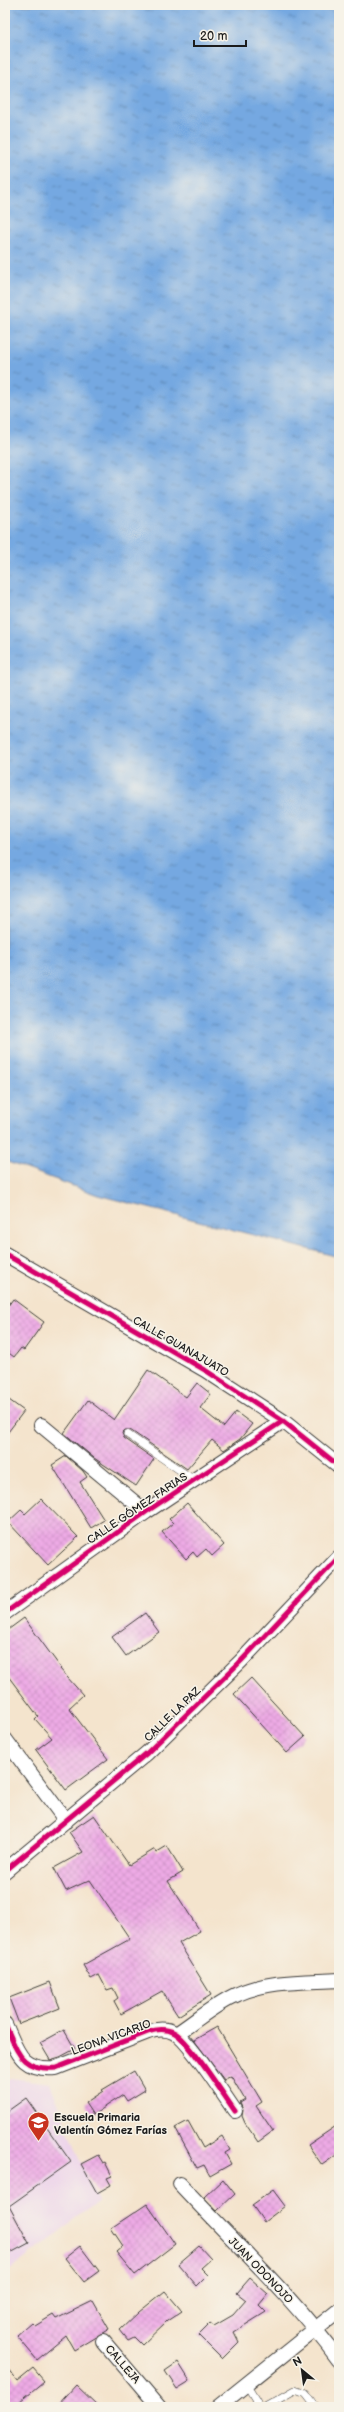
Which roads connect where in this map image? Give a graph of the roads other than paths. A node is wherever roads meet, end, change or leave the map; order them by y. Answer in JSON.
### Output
{"nodes":[{"id":1,"x":5,"y":1254,"type":"edge"},
{"id":2,"x":283,"y":1421,"type":"junction"},
{"id":3,"x":41,"y":1425,"type":"dead end"},
{"id":4,"x":127,"y":1434,"type":"dead end"},
{"id":5,"x":339,"y":1466,"type":"edge"},
{"id":6,"x":194,"y":1481,"type":"junction"},
{"id":7,"x":146,"y":1512,"type":"junction"},
{"id":8,"x":339,"y":1557,"type":"edge"},
{"id":9,"x":5,"y":1613,"type":"edge"},
{"id":10,"x":5,"y":1739,"type":"edge"},
{"id":11,"x":66,"y":1821,"type":"junction"},
{"id":12,"x":5,"y":1871,"type":"edge"},
{"id":13,"x":339,"y":1980,"type":"edge"},
{"id":14,"x":5,"y":2024,"type":"edge"},
{"id":15,"x":176,"y":2034,"type":"junction"},
{"id":16,"x":235,"y":2111,"type":"dead end"},
{"id":17,"x":180,"y":2184,"type":"dead end"},
{"id":18,"x":339,"y":2310,"type":"edge"},
{"id":19,"x":316,"y":2329,"type":"junction"},
{"id":20,"x":103,"y":2340,"type":"dead end"},
{"id":21,"x":339,"y":2360,"type":"edge"},
{"id":22,"x":246,"y":2384,"type":"junction"},
{"id":23,"x":159,"y":2407,"type":"edge"},
{"id":24,"x":218,"y":2407,"type":"edge"},
{"id":25,"x":260,"y":2407,"type":"edge"},
{"id":26,"x":265,"y":2407,"type":"edge"},
{"id":27,"x":316,"y":2407,"type":"edge"}],
"edges":[{"from":1,"to":2,"type":"street","name":"CALLE GUANAJUATO"},
{"from":2,"to":5,"type":"street","name":"CALLE GUANAJUATO"},
{"from":2,"to":6,"type":"street","name":"CALLE GÓMEZ FARIAS"},
{"from":3,"to":7,"type":"street"},
{"from":4,"to":6,"type":"lane"},
{"from":6,"to":7,"type":"street","name":"CALLE GÓMEZ FARIAS"},
{"from":7,"to":9,"type":"street","name":"CALLE GÓMEZ FARIAS"},
{"from":8,"to":11,"type":"street","name":"CALLE LA PAZ"},
{"from":10,"to":11,"type":"street"},
{"from":11,"to":12,"type":"street","name":"CALLE LA PAZ"},
{"from":13,"to":15,"type":"street"},
{"from":14,"to":15,"type":"street","name":"LEONA VICARIO"},
{"from":15,"to":16,"type":"street"},
{"from":17,"to":19,"type":"street","name":"JUAN ODONOJO"},
{"from":18,"to":19,"type":"street"},
{"from":19,"to":21,"type":"street","name":"JUAN ODONOJO"},
{"from":19,"to":22,"type":"street"},
{"from":20,"to":23,"type":"street","name":"CALLEJA"},
{"from":22,"to":24,"type":"street"},
{"from":22,"to":25,"type":"lane"},
{"from":26,"to":27,"type":"lane"}]}
